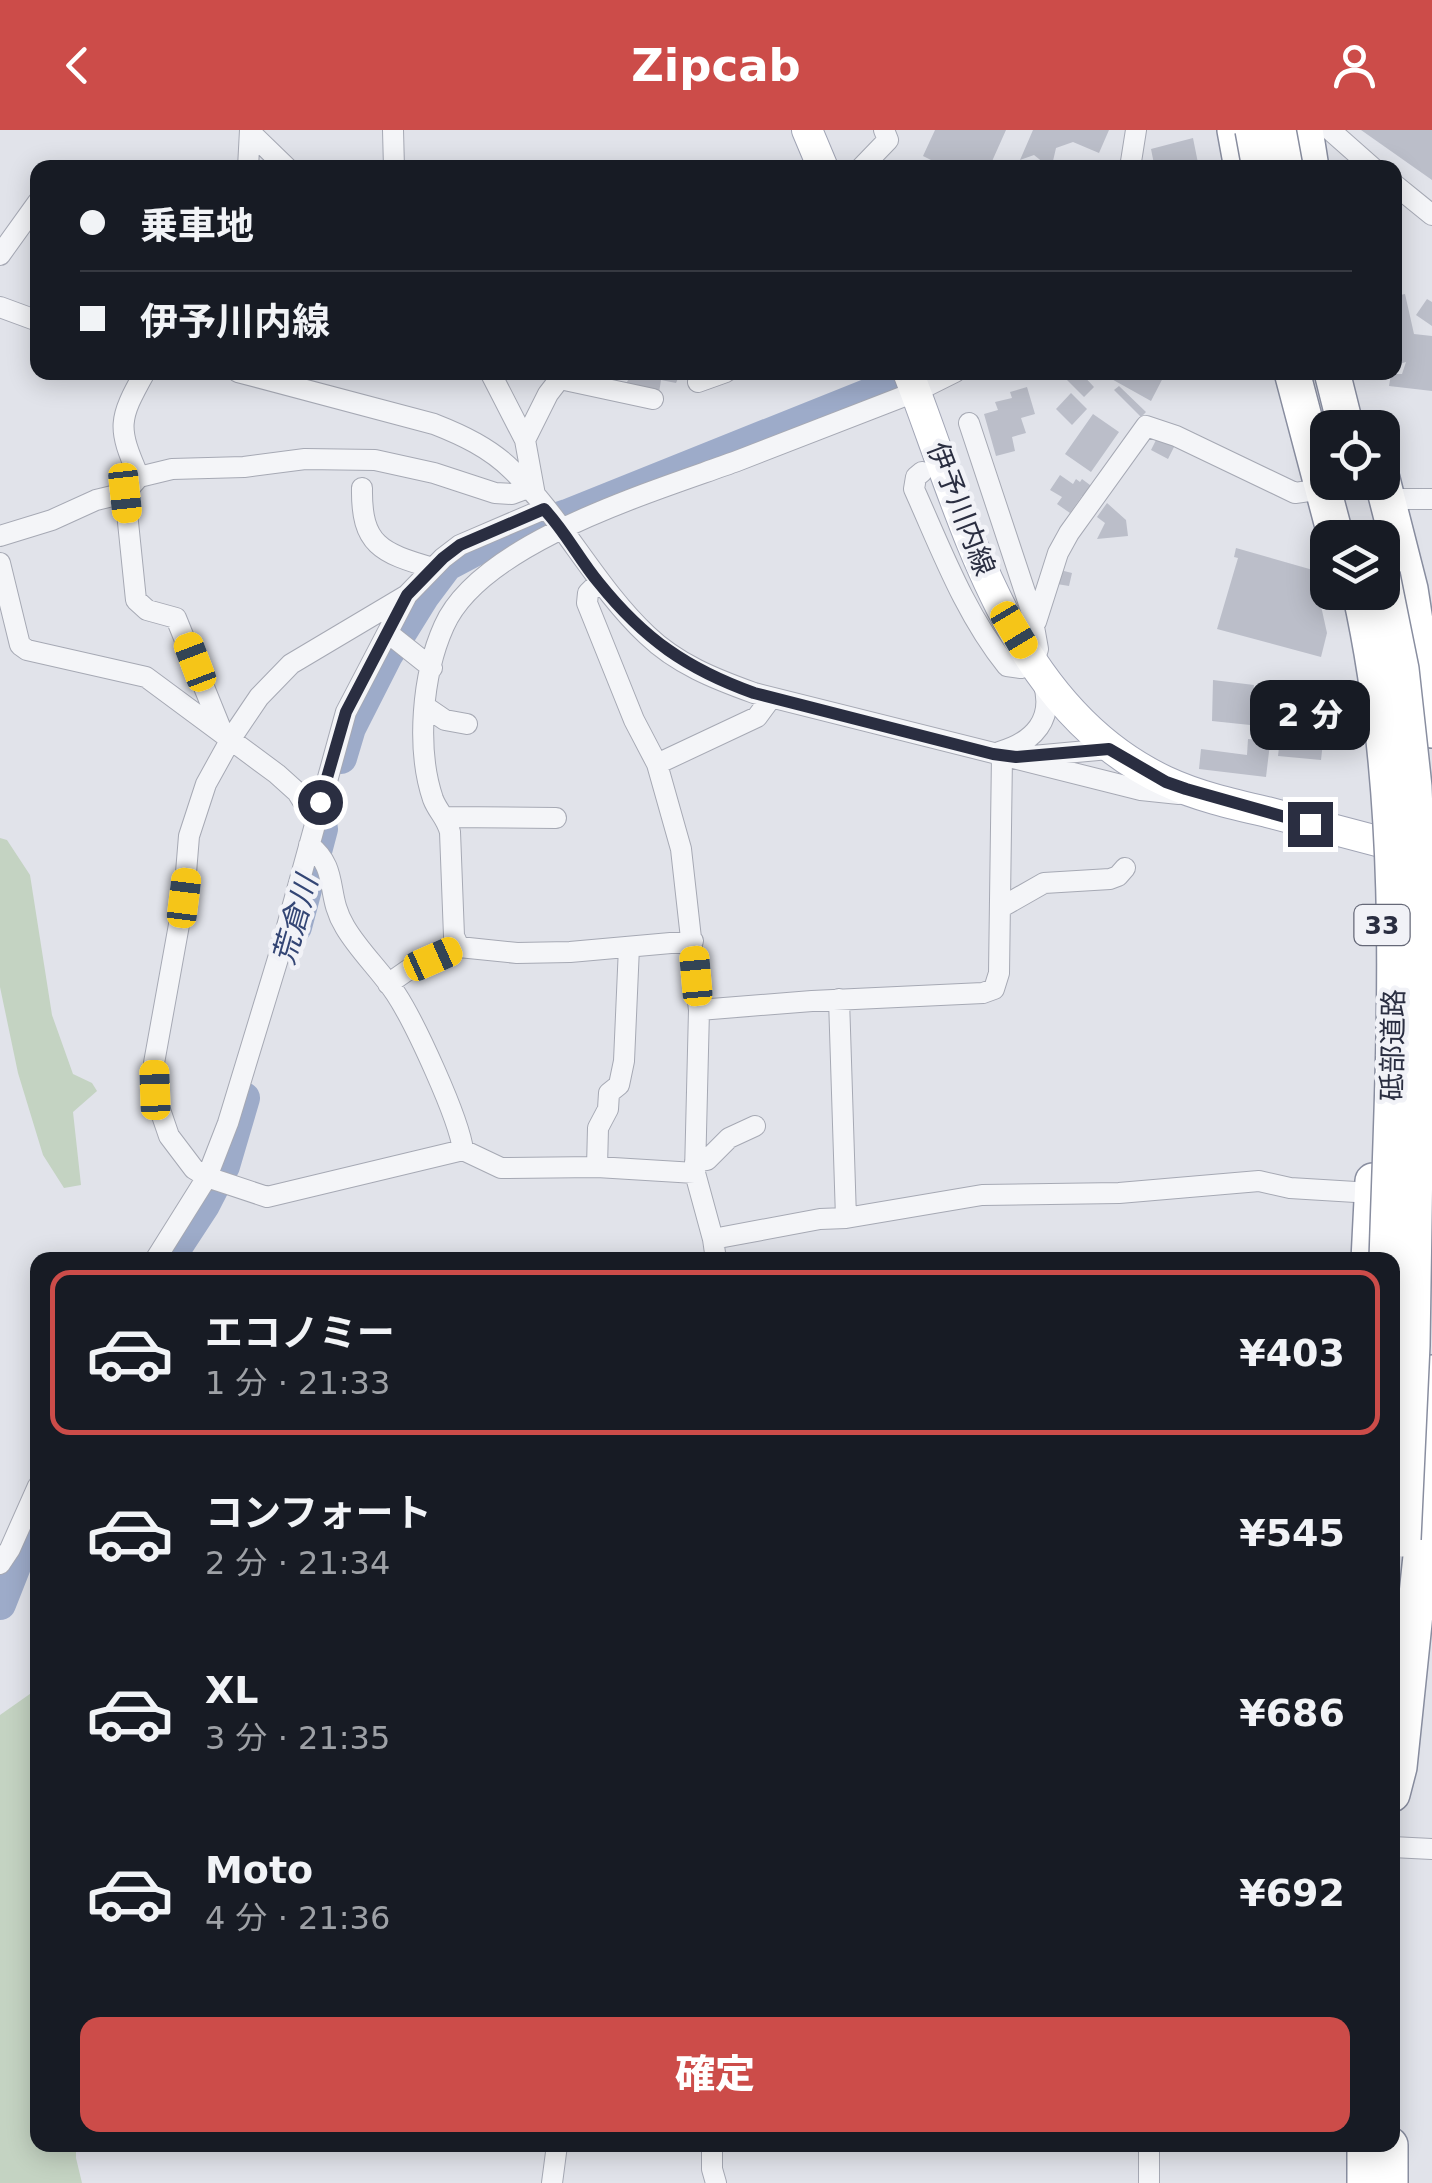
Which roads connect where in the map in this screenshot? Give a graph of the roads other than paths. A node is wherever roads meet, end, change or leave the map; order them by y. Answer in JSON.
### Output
{"nodes":[{"id":1,"x":393,"y":130,"type":"edge"},
{"id":2,"x":807,"y":130,"type":"edge"},
{"id":3,"x":884,"y":130,"type":"edge"},
{"id":4,"x":1136,"y":130,"type":"edge"},
{"id":5,"x":1278,"y":130,"type":"edge"},
{"id":6,"x":1305,"y":130,"type":"edge"},
{"id":7,"x":1330,"y":130,"type":"edge"},
{"id":8,"x":250,"y":131,"type":"edge"},
{"id":9,"x":248,"y":160,"type":"edge"},
{"id":10,"x":279,"y":160,"type":"edge"},
{"id":11,"x":394,"y":160,"type":"edge"},
{"id":12,"x":820,"y":160,"type":"edge"},
{"id":13,"x":869,"y":160,"type":"edge"},
{"id":14,"x":1131,"y":160,"type":"edge"},
{"id":15,"x":1284,"y":160,"type":"edge"},
{"id":16,"x":1310,"y":160,"type":"edge"},
{"id":17,"x":1364,"y":160,"type":"edge"},
{"id":18,"x":1402,"y":191,"type":"edge"},
{"id":19,"x":30,"y":213,"type":"edge"},
{"id":20,"x":1432,"y":215,"type":"edge"},
{"id":21,"x":0,"y":255,"type":"edge"},
{"id":22,"x":0,"y":307,"type":"edge"},
{"id":23,"x":30,"y":318,"type":"edge"},
{"id":24,"x":140,"y":380,"type":"edge"},
{"id":25,"x":269,"y":380,"type":"edge"},
{"id":26,"x":494,"y":380,"type":"edge"},
{"id":27,"x":560,"y":380,"type":"edge"},
{"id":28,"x":578,"y":380,"type":"edge"},
{"id":29,"x":1295,"y":380,"type":"edge"},
{"id":30,"x":1310,"y":380,"type":"edge"},
{"id":31,"x":1334,"y":380,"type":"edge"},
{"id":32,"x":1358,"y":380,"type":"edge"},
{"id":33,"x":912,"y":384,"type":"edge"},
{"id":34,"x":653,"y":400,"type":"dead end"},
{"id":35,"x":1318,"y":410,"type":"edge"},
{"id":36,"x":1342,"y":410,"type":"edge"},
{"id":37,"x":1366,"y":410,"type":"edge"},
{"id":38,"x":969,"y":424,"type":"dead end"},
{"id":39,"x":1310,"y":427,"type":"edge"},
{"id":40,"x":524,"y":440,"type":"junction"},
{"id":41,"x":922,"y":472,"type":"dead end"},
{"id":42,"x":139,"y":477,"type":"junction"},
{"id":43,"x":362,"y":488,"type":"dead end"},
{"id":44,"x":1310,"y":490,"type":"edge"},
{"id":45,"x":1400,"y":492,"type":"edge"},
{"id":46,"x":125,"y":493,"type":"junction"},
{"id":47,"x":1432,"y":499,"type":"edge"},
{"id":48,"x":1381,"y":500,"type":"edge"},
{"id":49,"x":546,"y":511,"type":"junction"},
{"id":50,"x":0,"y":536,"type":"edge"},
{"id":51,"x":0,"y":563,"type":"edge"},
{"id":52,"x":433,"y":568,"type":"junction"},
{"id":53,"x":598,"y":583,"type":"junction"},
{"id":54,"x":407,"y":595,"type":"junction"},
{"id":55,"x":1351,"y":610,"type":"edge"},
{"id":56,"x":1363,"y":610,"type":"edge"},
{"id":57,"x":1389,"y":610,"type":"edge"},
{"id":58,"x":1034,"y":629,"type":"junction"},
{"id":59,"x":388,"y":633,"type":"junction"},
{"id":60,"x":432,"y":668,"type":"junction"},
{"id":61,"x":1036,"y":669,"type":"junction"},
{"id":62,"x":772,"y":698,"type":"junction"},
{"id":63,"x":426,"y":707,"type":"junction"},
{"id":64,"x":467,"y":724,"type":"dead end"},
{"id":65,"x":1432,"y":730,"type":"edge"},
{"id":66,"x":226,"y":733,"type":"junction"},
{"id":67,"x":1109,"y":749,"type":"junction"},
{"id":68,"x":1004,"y":755,"type":"junction"},
{"id":69,"x":657,"y":764,"type":"junction"},
{"id":70,"x":1205,"y":796,"type":"junction"},
{"id":71,"x":446,"y":817,"type":"junction"},
{"id":72,"x":556,"y":818,"type":"dead end"},
{"id":73,"x":315,"y":821,"type":"junction"},
{"id":74,"x":1380,"y":842,"type":"junction"},
{"id":75,"x":309,"y":845,"type":"junction"},
{"id":76,"x":1432,"y":855,"type":"edge"},
{"id":77,"x":1125,"y":868,"type":"dead end"},
{"id":78,"x":1000,"y":908,"type":"junction"},
{"id":79,"x":693,"y":941,"type":"junction"},
{"id":80,"x":628,"y":947,"type":"junction"},
{"id":81,"x":458,"y":948,"type":"junction"},
{"id":82,"x":388,"y":984,"type":"junction"},
{"id":83,"x":839,"y":999,"type":"junction"},
{"id":84,"x":699,"y":1010,"type":"junction"},
{"id":85,"x":755,"y":1126,"type":"dead end"},
{"id":86,"x":463,"y":1150,"type":"junction"},
{"id":87,"x":597,"y":1168,"type":"junction"},
{"id":88,"x":695,"y":1168,"type":"junction"},
{"id":89,"x":207,"y":1177,"type":"junction"},
{"id":90,"x":1372,"y":1193,"type":"junction"},
{"id":91,"x":1432,"y":1196,"type":"edge"},
{"id":92,"x":846,"y":1218,"type":"junction"},
{"id":93,"x":715,"y":1250,"type":"edge"},
{"id":94,"x":161,"y":1252,"type":"edge"},
{"id":95,"x":1369,"y":1252,"type":"edge"},
{"id":96,"x":1387,"y":1252,"type":"edge"},
{"id":97,"x":1432,"y":1373,"type":"edge"},
{"id":98,"x":30,"y":1502,"type":"edge"},
{"id":99,"x":0,"y":1564,"type":"edge"},
{"id":100,"x":1400,"y":1579,"type":"edge"},
{"id":101,"x":1400,"y":1758,"type":"edge"},
{"id":102,"x":1400,"y":1847,"type":"edge"},
{"id":103,"x":1432,"y":1848,"type":"edge"},
{"id":104,"x":556,"y":2152,"type":"edge"},
{"id":105,"x":712,"y":2152,"type":"edge"},
{"id":106,"x":1149,"y":2152,"type":"edge"},
{"id":107,"x":1365,"y":2152,"type":"edge"},
{"id":108,"x":1390,"y":2152,"type":"edge"},
{"id":109,"x":552,"y":2183,"type":"edge"},
{"id":110,"x":716,"y":2183,"type":"edge"},
{"id":111,"x":1149,"y":2183,"type":"edge"},
{"id":112,"x":1364,"y":2183,"type":"edge"},
{"id":113,"x":1390,"y":2183,"type":"edge"}],
"edges":[{"from":1,"to":11,"type":"street"},
{"from":2,"to":12,"type":"main road"},
{"from":3,"to":13,"type":"street"},
{"from":4,"to":14,"type":"street"},
{"from":5,"to":15,"type":"highway","bridge":true},
{"from":6,"to":16,"type":"highway"},
{"from":7,"to":17,"type":"street"},
{"from":8,"to":9,"type":"street"},
{"from":8,"to":10,"type":"street"},
{"from":18,"to":20,"type":"street"},
{"from":19,"to":21,"type":"street"},
{"from":22,"to":23,"type":"street"},
{"from":24,"to":42,"type":"street"},
{"from":25,"to":49,"type":"street"},
{"from":26,"to":40,"type":"street"},
{"from":27,"to":40,"type":"street"},
{"from":28,"to":34,"type":"street"},
{"from":29,"to":39,"type":"highway"},
{"from":30,"to":35,"type":"highway"},
{"from":31,"to":36,"type":"highway"},
{"from":32,"to":37,"type":"highway"},
{"from":33,"to":49,"type":"street"},
{"from":33,"to":61,"type":"main road","name":"伊予川内線"},
{"from":38,"to":58,"type":"street"},
{"from":40,"to":49,"type":"street"},
{"from":41,"to":61,"type":"street"},
{"from":42,"to":46,"type":"street"},
{"from":42,"to":49,"type":"street"},
{"from":43,"to":52,"type":"street"},
{"from":44,"to":58,"type":"street"},
{"from":45,"to":47,"type":"street"},
{"from":46,"to":50,"type":"street"},
{"from":46,"to":66,"type":"street"},
{"from":48,"to":65,"type":"highway"},
{"from":49,"to":52,"type":"street"},
{"from":49,"to":53,"type":"street"},
{"from":49,"to":60,"type":"street"},
{"from":51,"to":66,"type":"street"},
{"from":52,"to":54,"type":"street"},
{"from":53,"to":62,"type":"street"},
{"from":53,"to":69,"type":"street"},
{"from":54,"to":59,"type":"street"},
{"from":54,"to":66,"type":"street"},
{"from":55,"to":74,"type":"highway","number":"33"},
{"from":56,"to":96,"type":"highway","name":"砥部道路","number":"33","bridge":true},
{"from":57,"to":100,"type":"highway","name":"砥部道路","number":"33","bridge":true},
{"from":58,"to":61,"type":"street"},
{"from":59,"to":60,"type":"street"},
{"from":59,"to":73,"type":"street"},
{"from":60,"to":63,"type":"street"},
{"from":61,"to":67,"type":"main road","name":"伊予川内線"},
{"from":61,"to":68,"type":"street"},
{"from":62,"to":68,"type":"street"},
{"from":62,"to":69,"type":"street"},
{"from":63,"to":64,"type":"street"},
{"from":63,"to":71,"type":"street"},
{"from":66,"to":73,"type":"street"},
{"from":66,"to":89,"type":"street"},
{"from":67,"to":68,"type":"street"},
{"from":67,"to":70,"type":"main road","name":"伊予川内線"},
{"from":68,"to":70,"type":"street"},
{"from":68,"to":78,"type":"street"},
{"from":69,"to":79,"type":"street"},
{"from":70,"to":74,"type":"main road","name":"伊予川内線"},
{"from":71,"to":72,"type":"street"},
{"from":71,"to":81,"type":"street"},
{"from":73,"to":75,"type":"street"},
{"from":74,"to":76,"type":"main road","name":"伊予川内線"},
{"from":74,"to":90,"type":"highway","number":"33"},
{"from":75,"to":82,"type":"street"},
{"from":75,"to":89,"type":"street"},
{"from":77,"to":78,"type":"street"},
{"from":78,"to":83,"type":"street"},
{"from":79,"to":80,"type":"street"},
{"from":79,"to":84,"type":"street"},
{"from":80,"to":81,"type":"street"},
{"from":80,"to":87,"type":"street"},
{"from":81,"to":82,"type":"street"},
{"from":82,"to":86,"type":"street"},
{"from":83,"to":84,"type":"street"},
{"from":83,"to":92,"type":"street"},
{"from":84,"to":88,"type":"street"},
{"from":85,"to":88,"type":"street"},
{"from":86,"to":87,"type":"street"},
{"from":86,"to":89,"type":"street"},
{"from":87,"to":88,"type":"street"},
{"from":88,"to":93,"type":"street"},
{"from":89,"to":94,"type":"street"},
{"from":90,"to":91,"type":"highway"},
{"from":90,"to":92,"type":"street"},
{"from":90,"to":95,"type":"highway","number":"33"},
{"from":92,"to":93,"type":"street"},
{"from":97,"to":101,"type":"highway"},
{"from":98,"to":99,"type":"street"},
{"from":102,"to":103,"type":"street"},
{"from":104,"to":109,"type":"street"},
{"from":105,"to":110,"type":"street"},
{"from":106,"to":111,"type":"street"},
{"from":107,"to":112,"type":"highway"},
{"from":108,"to":113,"type":"highway"}]}
